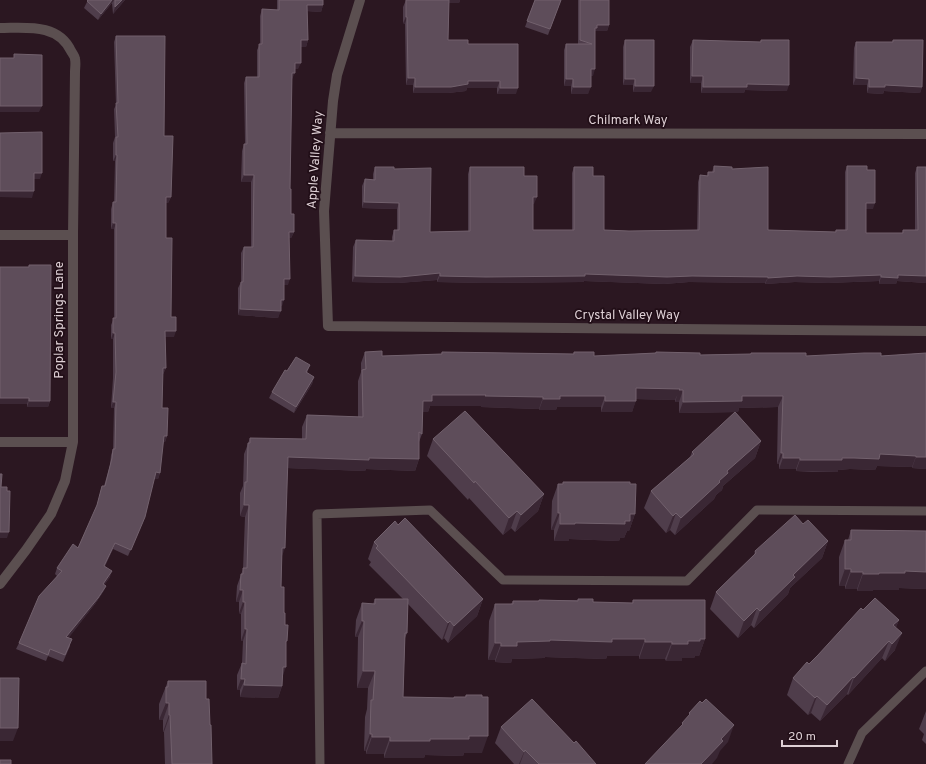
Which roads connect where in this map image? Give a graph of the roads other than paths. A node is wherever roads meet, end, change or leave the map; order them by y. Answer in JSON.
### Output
{"nodes":[{"id":1,"x":360,"y":0,"type":"edge"},
{"id":2,"x":0,"y":28,"type":"edge"},
{"id":3,"x":330,"y":133,"type":"junction"},
{"id":4,"x":926,"y":134,"type":"edge"},
{"id":5,"x":0,"y":235,"type":"edge"},
{"id":6,"x":73,"y":235,"type":"junction"},
{"id":7,"x":328,"y":326,"type":"joint"},
{"id":8,"x":926,"y":331,"type":"edge"},
{"id":9,"x":0,"y":442,"type":"edge"},
{"id":10,"x":73,"y":442,"type":"junction"},
{"id":11,"x":926,"y":511,"type":"edge"},
{"id":12,"x":0,"y":584,"type":"edge"},
{"id":13,"x":926,"y":671,"type":"edge"},
{"id":14,"x":320,"y":764,"type":"edge"},
{"id":15,"x":848,"y":764,"type":"edge"}],
"edges":[{"from":1,"to":3,"type":"street","name":"Apple Valley Way"},
{"from":2,"to":6,"type":"street","name":"Poplar Springs Lane"},
{"from":3,"to":4,"type":"street","name":"Chilmark Way"},
{"from":3,"to":7,"type":"street","name":"Apple Valley Way"},
{"from":5,"to":6,"type":"street"},
{"from":6,"to":10,"type":"street","name":"Poplar Springs Lane"},
{"from":7,"to":8,"type":"street","name":"Crystal Valley Way"},
{"from":9,"to":10,"type":"street"},
{"from":10,"to":12,"type":"street","name":"Poplar Springs Lane"},
{"from":11,"to":14,"type":"lane"},
{"from":13,"to":15,"type":"lane"}]}
